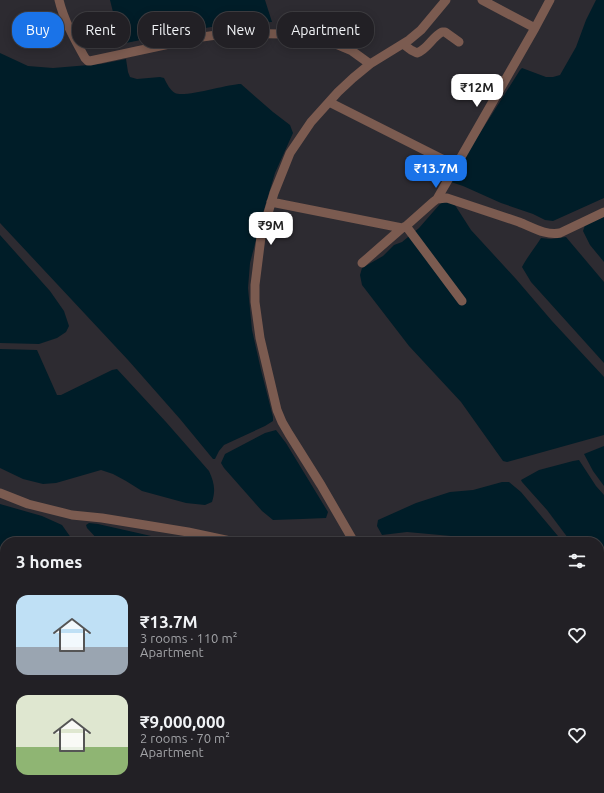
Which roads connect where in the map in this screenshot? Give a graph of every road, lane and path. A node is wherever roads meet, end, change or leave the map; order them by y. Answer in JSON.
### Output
{"nodes":[{"id":1,"x":59,"y":0,"type":"edge"},
{"id":2,"x":446,"y":0,"type":"edge"},
{"id":3,"x":482,"y":0,"type":"edge"},
{"id":4,"x":550,"y":0,"type":"edge"},
{"id":5,"x":535,"y":28,"type":"junction"},
{"id":6,"x":460,"y":42,"type":"dead end"},
{"id":7,"x":403,"y":44,"type":"junction"},
{"id":8,"x":370,"y":64,"type":"junction"},
{"id":9,"x":329,"y":102,"type":"junction"},
{"id":10,"x":456,"y":166,"type":"junction"},
{"id":11,"x":437,"y":199,"type":"junction"},
{"id":12,"x":271,"y":202,"type":"junction"},
{"id":13,"x":604,"y":212,"type":"edge"},
{"id":14,"x":404,"y":227,"type":"junction"},
{"id":15,"x":362,"y":263,"type":"dead end"},
{"id":16,"x":462,"y":301,"type":"dead end"},
{"id":17,"x":0,"y":493,"type":"edge"},
{"id":18,"x":209,"y":537,"type":"edge"},
{"id":19,"x":352,"y":537,"type":"edge"}],
"edges":[{"from":1,"to":8,"type":"street"},
{"from":2,"to":7,"type":"street"},
{"from":3,"to":5,"type":"street"},
{"from":4,"to":5,"type":"street"},
{"from":5,"to":10,"type":"street"},
{"from":6,"to":7,"type":"street"},
{"from":7,"to":8,"type":"street"},
{"from":8,"to":9,"type":"street"},
{"from":9,"to":10,"type":"street"},
{"from":9,"to":12,"type":"street"},
{"from":10,"to":11,"type":"street"},
{"from":11,"to":13,"type":"street"},
{"from":11,"to":14,"type":"street"},
{"from":12,"to":14,"type":"street"},
{"from":12,"to":19,"type":"street"},
{"from":14,"to":15,"type":"street"},
{"from":14,"to":16,"type":"street"},
{"from":17,"to":18,"type":"street"}]}
